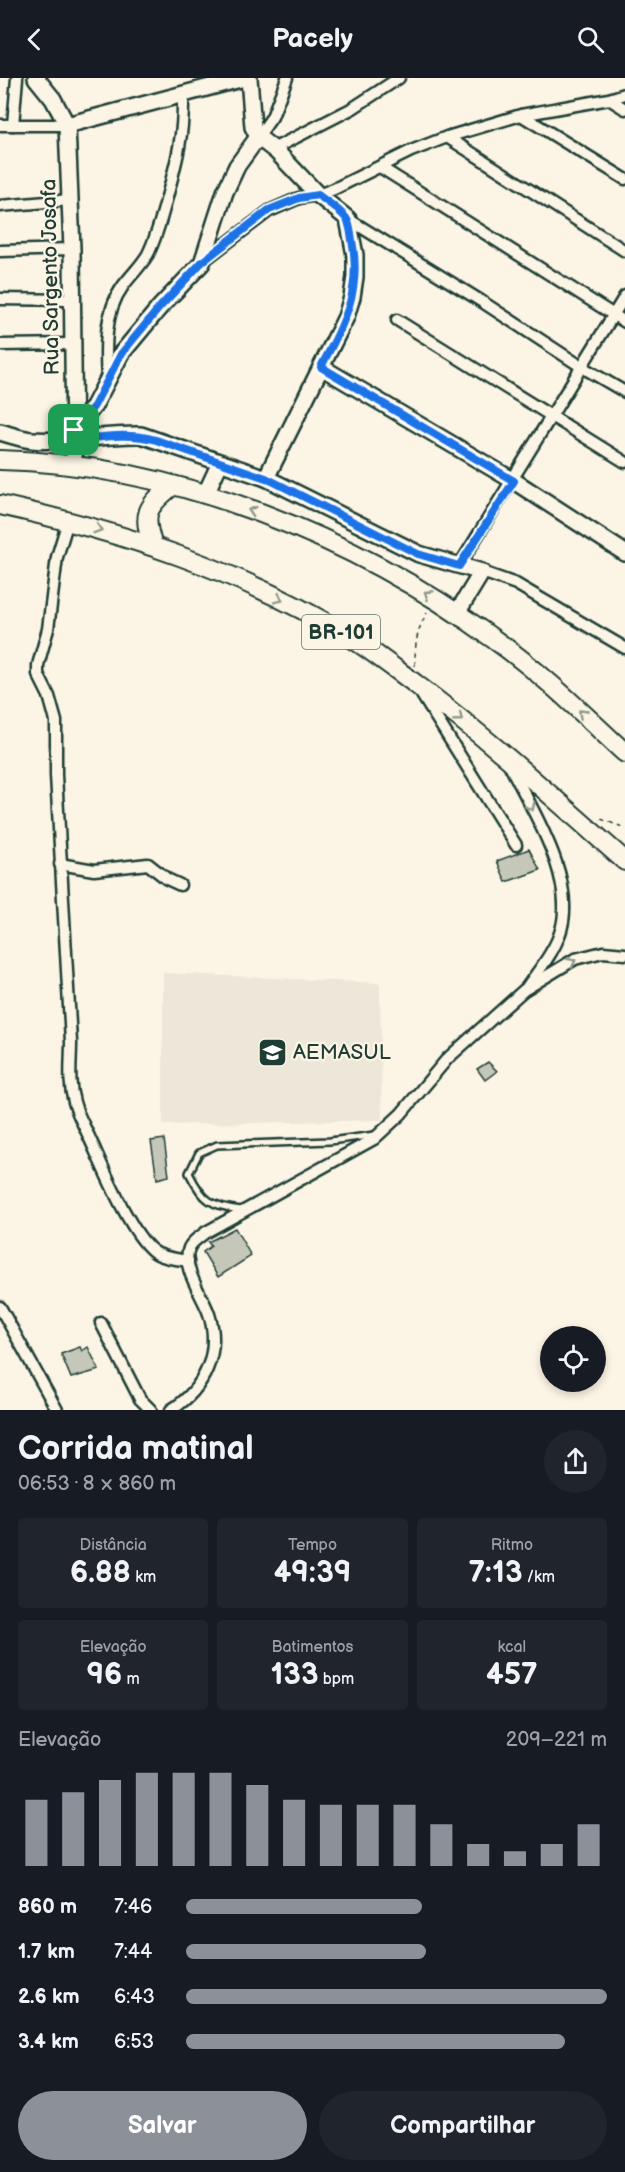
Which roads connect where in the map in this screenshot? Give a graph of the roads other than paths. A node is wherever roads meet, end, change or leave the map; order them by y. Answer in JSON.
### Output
{"nodes":[{"id":1,"x":17,"y":78,"type":"edge"},
{"id":2,"x":36,"y":78,"type":"edge"},
{"id":3,"x":243,"y":78,"type":"edge"},
{"id":4,"x":249,"y":78,"type":"edge"},
{"id":5,"x":287,"y":78,"type":"edge"},
{"id":6,"x":399,"y":78,"type":"edge"},
{"id":7,"x":183,"y":94,"type":"junction"},
{"id":8,"x":625,"y":94,"type":"edge"},
{"id":9,"x":609,"y":99,"type":"junction"},
{"id":10,"x":625,"y":109,"type":"edge"},
{"id":11,"x":521,"y":115,"type":"junction"},
{"id":12,"x":0,"y":125,"type":"edge"},
{"id":13,"x":13,"y":125,"type":"junction"},
{"id":14,"x":67,"y":125,"type":"junction"},
{"id":15,"x":258,"y":137,"type":"junction"},
{"id":16,"x":447,"y":137,"type":"junction"},
{"id":17,"x":273,"y":149,"type":"junction"},
{"id":18,"x":380,"y":167,"type":"junction"},
{"id":19,"x":625,"y":179,"type":"edge"},
{"id":20,"x":318,"y":195,"type":"junction"},
{"id":21,"x":70,"y":200,"type":"junction"},
{"id":22,"x":0,"y":206,"type":"edge"},
{"id":23,"x":348,"y":219,"type":"junction"},
{"id":24,"x":72,"y":249,"type":"junction"},
{"id":25,"x":0,"y":251,"type":"edge"},
{"id":26,"x":625,"y":251,"type":"edge"},
{"id":27,"x":202,"y":262,"type":"junction"},
{"id":28,"x":625,"y":296,"type":"edge"},
{"id":29,"x":0,"y":299,"type":"edge"},
{"id":30,"x":72,"y":300,"type":"junction"},
{"id":31,"x":613,"y":314,"type":"junction"},
{"id":32,"x":397,"y":320,"type":"dead end"},
{"id":33,"x":625,"y":322,"type":"edge"},
{"id":34,"x":72,"y":344,"type":"junction"},
{"id":35,"x":0,"y":345,"type":"edge"},
{"id":36,"x":321,"y":367,"type":"junction"},
{"id":37,"x":582,"y":367,"type":"junction"},
{"id":38,"x":107,"y":379,"type":"junction"},
{"id":39,"x":625,"y":392,"type":"edge"},
{"id":40,"x":552,"y":417,"type":"junction"},
{"id":41,"x":0,"y":432,"type":"edge"},
{"id":42,"x":74,"y":435,"type":"junction"},
{"id":43,"x":0,"y":460,"type":"edge"},
{"id":44,"x":625,"y":462,"type":"edge"},
{"id":45,"x":220,"y":463,"type":"junction"},
{"id":46,"x":74,"y":465,"type":"junction"},
{"id":47,"x":266,"y":478,"type":"junction"},
{"id":48,"x":514,"y":481,"type":"junction"},
{"id":49,"x":172,"y":486,"type":"junction"},
{"id":50,"x":205,"y":495,"type":"junction"},
{"id":51,"x":0,"y":505,"type":"edge"},
{"id":52,"x":68,"y":521,"type":"junction"},
{"id":53,"x":153,"y":546,"type":"junction"},
{"id":54,"x":625,"y":553,"type":"edge"},
{"id":55,"x":459,"y":566,"type":"junction"},
{"id":56,"x":482,"y":572,"type":"junction"},
{"id":57,"x":457,"y":613,"type":"junction"},
{"id":58,"x":625,"y":648,"type":"edge"},
{"id":59,"x":416,"y":685,"type":"junction"},
{"id":60,"x":625,"y":753,"type":"edge"},
{"id":61,"x":504,"y":755,"type":"junction"},
{"id":62,"x":516,"y":846,"type":"dead end"},
{"id":63,"x":625,"y":861,"type":"edge"},
{"id":64,"x":60,"y":864,"type":"junction"},
{"id":65,"x":180,"y":885,"type":"dead end"},
{"id":66,"x":625,"y":954,"type":"edge"},
{"id":67,"x":524,"y":990,"type":"junction"},
{"id":68,"x":380,"y":1134,"type":"junction"},
{"id":69,"x":248,"y":1210,"type":"junction"},
{"id":70,"x":188,"y":1261,"type":"junction"},
{"id":71,"x":0,"y":1306,"type":"edge"},
{"id":72,"x":101,"y":1323,"type":"dead end"},
{"id":73,"x":57,"y":1410,"type":"edge"},
{"id":74,"x":152,"y":1410,"type":"edge"},
{"id":75,"x":171,"y":1410,"type":"edge"}],
"edges":[{"from":1,"to":13,"type":"street"},
{"from":2,"to":14,"type":"street"},
{"from":3,"to":7,"type":"street"},
{"from":4,"to":15,"type":"street"},
{"from":5,"to":15,"type":"street"},
{"from":6,"to":17,"type":"street"},
{"from":7,"to":14,"type":"street"},
{"from":7,"to":38,"type":"street"},
{"from":8,"to":9,"type":"street"},
{"from":9,"to":10,"type":"street"},
{"from":9,"to":11,"type":"street"},
{"from":11,"to":16,"type":"street"},
{"from":11,"to":19,"type":"street"},
{"from":12,"to":13,"type":"street"},
{"from":13,"to":14,"type":"street"},
{"from":14,"to":21,"type":"street","name":"Rua Sargento Josafa"},
{"from":15,"to":17,"type":"street"},
{"from":15,"to":27,"type":"street"},
{"from":16,"to":18,"type":"street"},
{"from":16,"to":26,"type":"street"},
{"from":17,"to":20,"type":"street"},
{"from":18,"to":20,"type":"street"},
{"from":18,"to":31,"type":"street"},
{"from":20,"to":23,"type":"street"},
{"from":20,"to":27,"type":"street"},
{"from":21,"to":22,"type":"street"},
{"from":21,"to":24,"type":"street","name":"Rua Sargento Josafa"},
{"from":23,"to":36,"type":"street"},
{"from":23,"to":37,"type":"street"},
{"from":24,"to":25,"type":"street"},
{"from":24,"to":30,"type":"street","name":"Rua Sargento Josafa"},
{"from":27,"to":38,"type":"street"},
{"from":28,"to":31,"type":"street"},
{"from":29,"to":30,"type":"street"},
{"from":30,"to":34,"type":"street","name":"Rua Sargento Josafa"},
{"from":31,"to":33,"type":"street"},
{"from":31,"to":37,"type":"street"},
{"from":32,"to":40,"type":"street"},
{"from":34,"to":35,"type":"street"},
{"from":34,"to":42,"type":"street","name":"Rua Sargento Josafa"},
{"from":36,"to":47,"type":"street"},
{"from":36,"to":48,"type":"street"},
{"from":37,"to":39,"type":"street"},
{"from":37,"to":40,"type":"street"},
{"from":38,"to":42,"type":"street"},
{"from":40,"to":44,"type":"street"},
{"from":40,"to":48,"type":"street"},
{"from":41,"to":42,"type":"street"},
{"from":42,"to":45,"type":"street"},
{"from":42,"to":46,"type":"street","name":"Rua Sargento Josafa"},
{"from":43,"to":46,"type":"highway"},
{"from":45,"to":47,"type":"street"},
{"from":45,"to":50,"type":"street"},
{"from":46,"to":49,"type":"highway"},
{"from":47,"to":55,"type":"street"},
{"from":48,"to":54,"type":"street"},
{"from":48,"to":55,"type":"street"},
{"from":49,"to":50,"type":"highway"},
{"from":49,"to":53,"type":"highway"},
{"from":57,"to":50,"type":"highway","one_way":true},
{"from":51,"to":52,"type":"highway","number":"BR-101"},
{"from":52,"to":53,"type":"highway","number":"BR-101","one_way":true},
{"from":52,"to":64,"type":"street"},
{"from":53,"to":59,"type":"highway","number":"BR-101","one_way":true},
{"from":55,"to":56,"type":"street"},
{"from":56,"to":57,"type":"street"},
{"from":56,"to":58,"type":"street"},
{"from":60,"to":57,"type":"highway","one_way":true},
{"from":59,"to":61,"type":"highway","number":"BR-101","one_way":true},
{"from":59,"to":62,"type":"street"},
{"from":61,"to":63,"type":"highway","number":"BR-101"},
{"from":61,"to":67,"type":"street","one_way":true},
{"from":64,"to":65,"type":"street"},
{"from":64,"to":70,"type":"street"},
{"from":67,"to":66,"type":"street","one_way":true},
{"from":67,"to":68,"type":"street"},
{"from":68,"to":69,"type":"street"},
{"from":68,"to":69,"type":"lane"},
{"from":69,"to":70,"type":"street"},
{"from":70,"to":75,"type":"street"},
{"from":71,"to":73,"type":"street"},
{"from":72,"to":74,"type":"street"}]}
